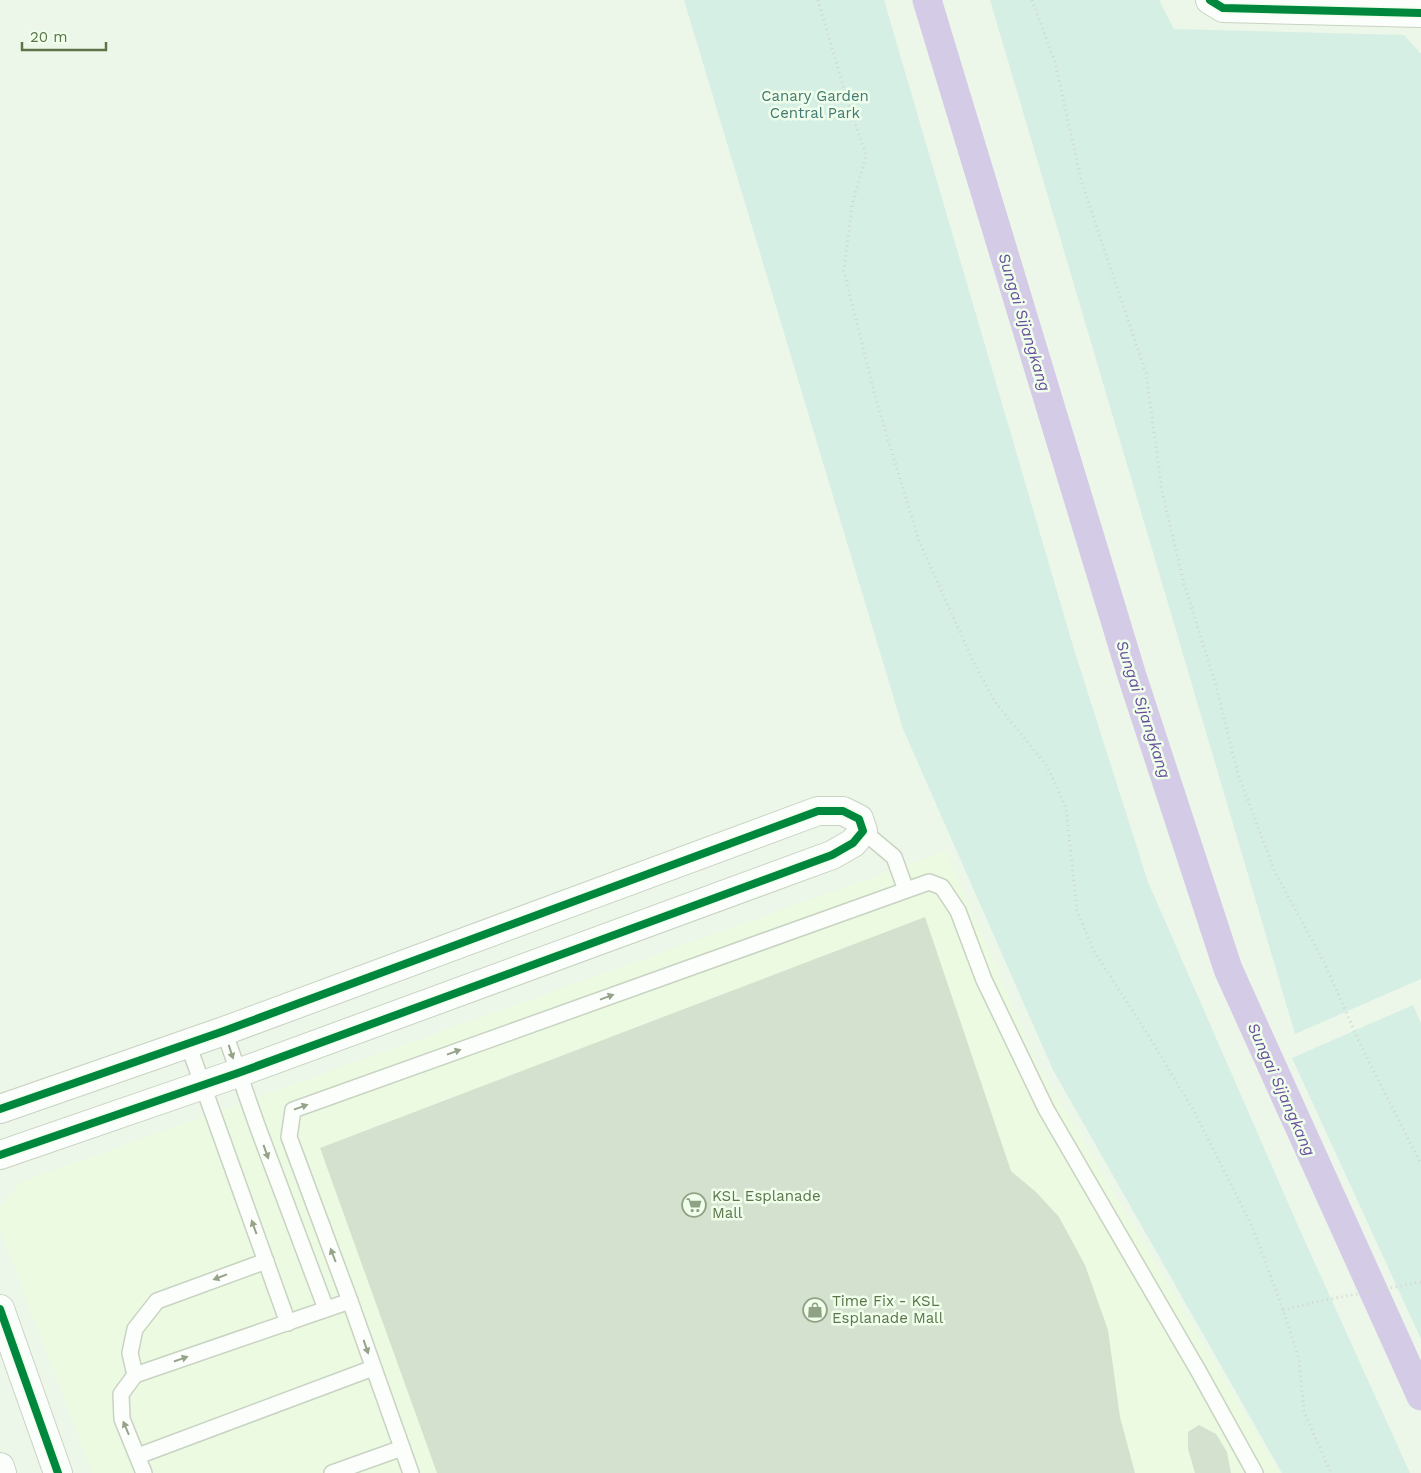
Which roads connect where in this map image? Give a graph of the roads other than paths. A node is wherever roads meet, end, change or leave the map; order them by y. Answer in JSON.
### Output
{"nodes":[{"id":1,"x":1210,"y":0,"type":"edge"},
{"id":2,"x":1421,"y":13,"type":"edge"},
{"id":3,"x":863,"y":832,"type":"junction"},
{"id":4,"x":906,"y":890,"type":"junction"},
{"id":5,"x":224,"y":1031,"type":"junction"},
{"id":6,"x":188,"y":1044,"type":"junction"},
{"id":7,"x":238,"y":1073,"type":"junction"},
{"id":8,"x":203,"y":1085,"type":"junction"},
{"id":9,"x":0,"y":1109,"type":"edge"},
{"id":10,"x":4,"y":1158,"type":"edge"},
{"id":11,"x":266,"y":1261,"type":"junction"},
{"id":12,"x":350,"y":1301,"type":"junction"},
{"id":13,"x":0,"y":1309,"type":"edge"},
{"id":14,"x":326,"y":1309,"type":"junction"},
{"id":15,"x":288,"y":1323,"type":"junction"},
{"id":16,"x":373,"y":1368,"type":"junction"},
{"id":17,"x":135,"y":1375,"type":"junction"},
{"id":18,"x":402,"y":1448,"type":"junction"},
{"id":19,"x":138,"y":1456,"type":"junction"},
{"id":20,"x":0,"y":1467,"type":"edge"},
{"id":21,"x":2,"y":1473,"type":"edge"},
{"id":22,"x":58,"y":1473,"type":"edge"},
{"id":23,"x":144,"y":1473,"type":"edge"},
{"id":24,"x":332,"y":1473,"type":"edge"},
{"id":25,"x":411,"y":1473,"type":"edge"},
{"id":26,"x":1255,"y":1473,"type":"edge"}],
"edges":[{"from":1,"to":2,"type":"street"},
{"from":3,"to":4,"type":"lane"},
{"from":3,"to":5,"type":"street"},
{"from":3,"to":7,"type":"street"},
{"from":12,"to":4,"type":"lane","one_way":true},
{"from":4,"to":26,"type":"lane"},
{"from":5,"to":6,"type":"street"},
{"from":5,"to":7,"type":"lane","one_way":true},
{"from":6,"to":8,"type":"lane"},
{"from":6,"to":9,"type":"street"},
{"from":7,"to":8,"type":"street"},
{"from":7,"to":14,"type":"lane","one_way":true},
{"from":8,"to":10,"type":"street"},
{"from":11,"to":8,"type":"lane","one_way":true},
{"from":11,"to":15,"type":"lane"},
{"from":11,"to":17,"type":"lane","one_way":true},
{"from":12,"to":14,"type":"lane"},
{"from":12,"to":16,"type":"lane","one_way":true},
{"from":13,"to":22,"type":"street"},
{"from":14,"to":15,"type":"lane"},
{"from":17,"to":15,"type":"lane","one_way":true},
{"from":16,"to":18,"type":"lane"},
{"from":16,"to":19,"type":"lane"},
{"from":19,"to":17,"type":"lane","one_way":true},
{"from":18,"to":24,"type":"lane"},
{"from":18,"to":25,"type":"lane"},
{"from":19,"to":23,"type":"lane"},
{"from":20,"to":21,"type":"street"}]}
